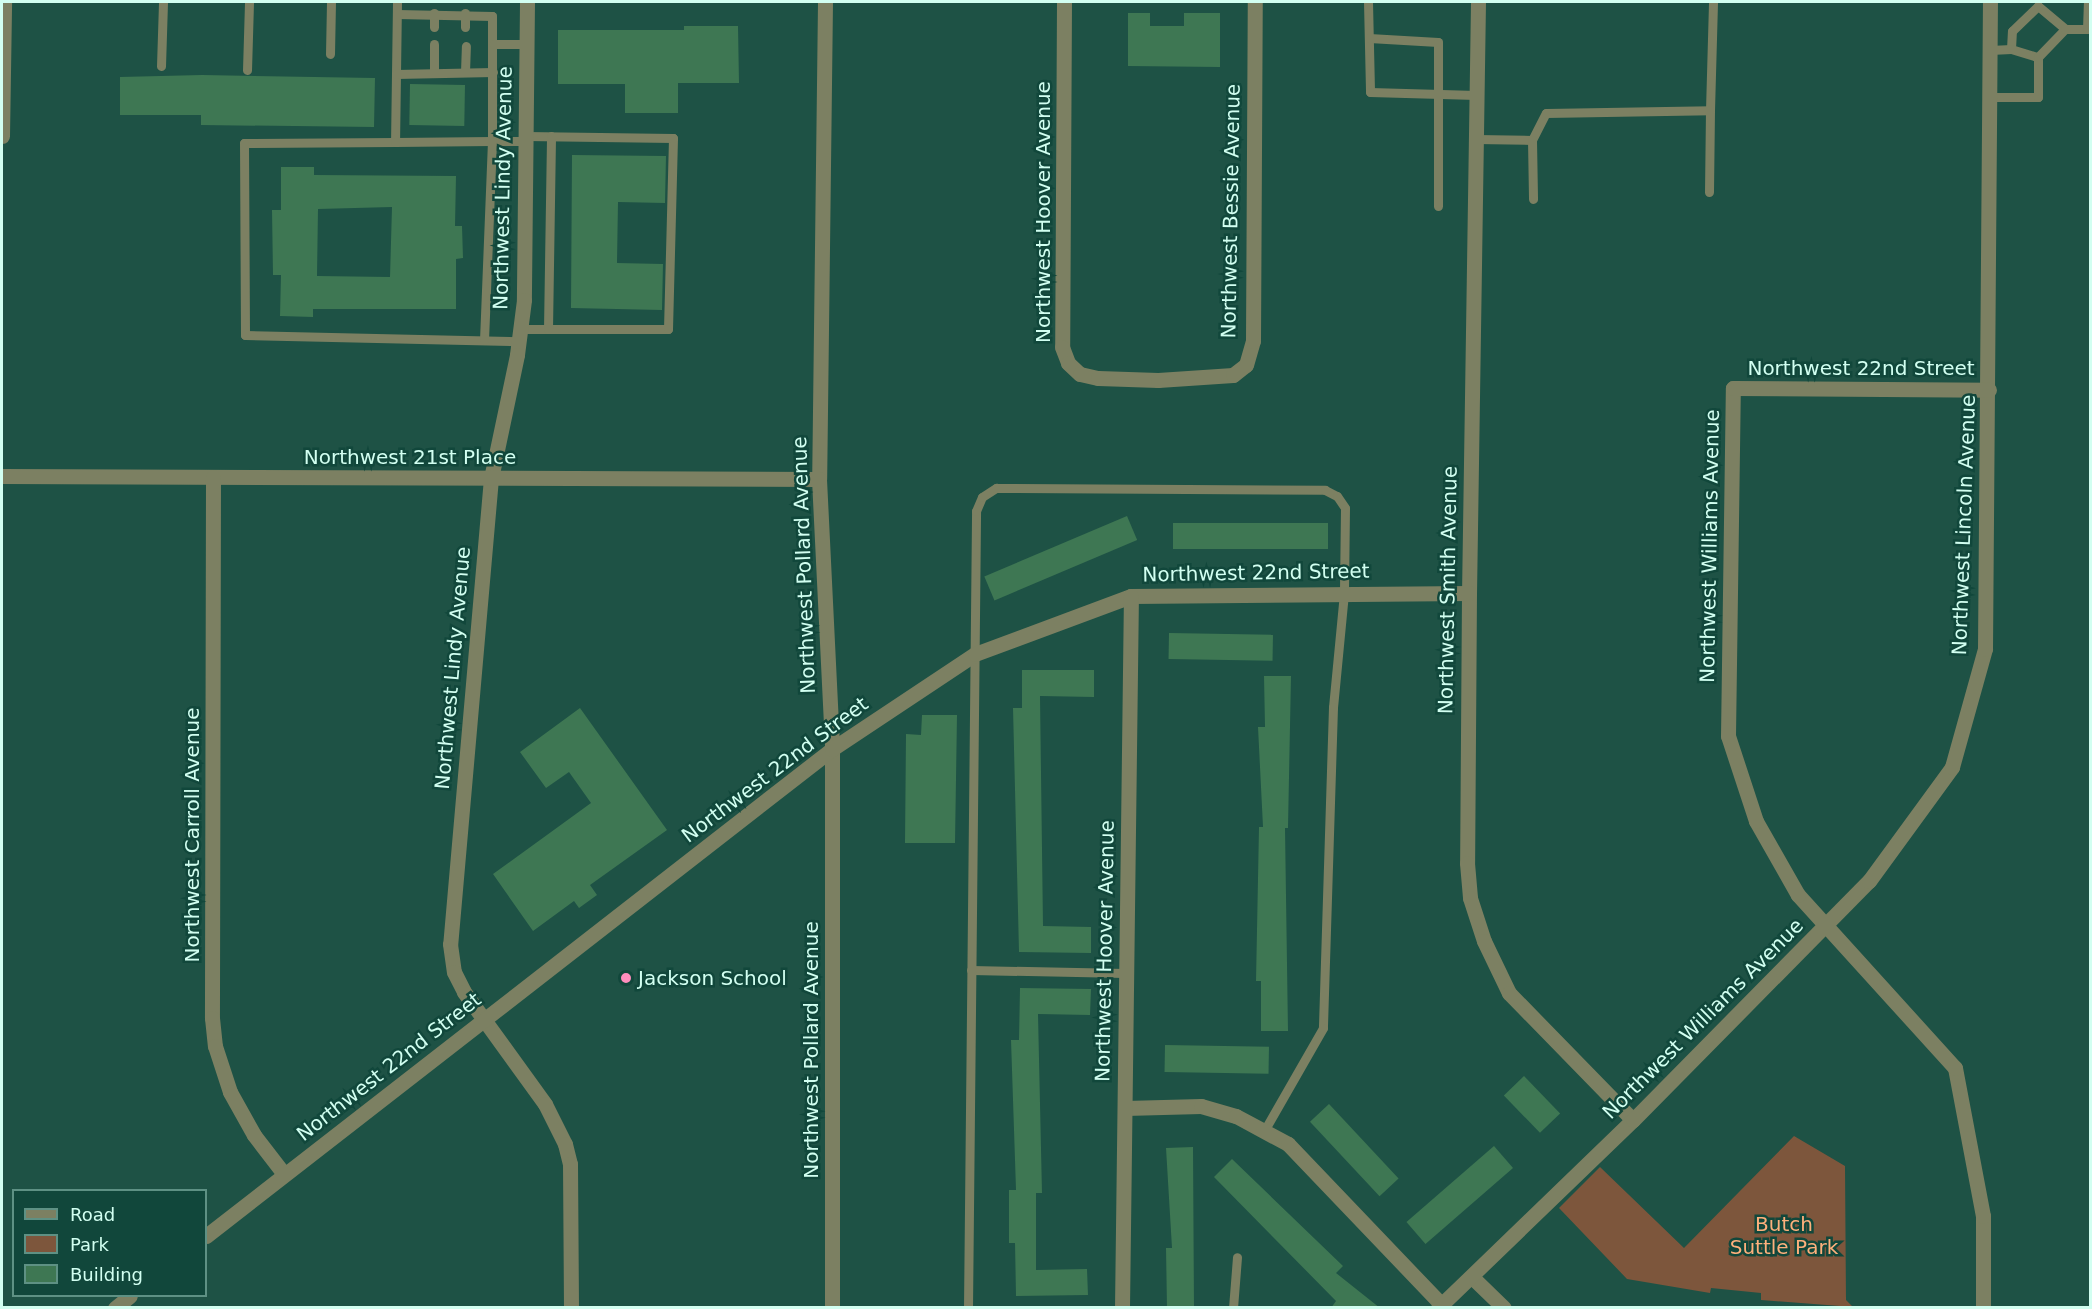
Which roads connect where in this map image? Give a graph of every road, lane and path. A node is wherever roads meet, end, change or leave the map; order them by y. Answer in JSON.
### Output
{"nodes":[{"id":1,"x":4,"y":2,"type":"edge"},
{"id":2,"x":163,"y":2,"type":"edge"},
{"id":3,"x":249,"y":2,"type":"edge"},
{"id":4,"x":331,"y":2,"type":"edge"},
{"id":5,"x":397,"y":2,"type":"edge"},
{"id":6,"x":457,"y":2,"type":"edge"},
{"id":7,"x":527,"y":2,"type":"edge"},
{"id":8,"x":825,"y":2,"type":"edge"},
{"id":9,"x":1064,"y":2,"type":"edge"},
{"id":10,"x":1255,"y":2,"type":"edge"},
{"id":11,"x":1368,"y":2,"type":"edge"},
{"id":12,"x":1478,"y":2,"type":"edge"},
{"id":13,"x":1713,"y":2,"type":"edge"},
{"id":14,"x":1990,"y":2,"type":"edge"},
{"id":15,"x":2088,"y":2,"type":"edge"},
{"id":16,"x":2038,"y":4,"type":"edge"},
{"id":17,"x":434,"y":13,"type":"junction"},
{"id":18,"x":461,"y":13,"type":"junction"},
{"id":19,"x":397,"y":14,"type":"junction"},
{"id":20,"x":434,"y":27,"type":"dead end"},
{"id":21,"x":465,"y":27,"type":"dead end"},
{"id":22,"x":2065,"y":29,"type":"junction"},
{"id":23,"x":1369,"y":38,"type":"junction"},
{"id":24,"x":2,"y":40,"type":"edge"},
{"id":25,"x":434,"y":44,"type":"dead end"},
{"id":26,"x":494,"y":44,"type":"junction"},
{"id":27,"x":527,"y":44,"type":"junction"},
{"id":28,"x":466,"y":46,"type":"dead end"},
{"id":29,"x":2011,"y":49,"type":"junction"},
{"id":30,"x":1990,"y":50,"type":"junction"},
{"id":31,"x":330,"y":54,"type":"dead end"},
{"id":32,"x":2038,"y":57,"type":"junction"},
{"id":33,"x":161,"y":66,"type":"dead end"},
{"id":34,"x":247,"y":70,"type":"dead end"},
{"id":35,"x":465,"y":72,"type":"junction"},
{"id":36,"x":493,"y":72,"type":"junction"},
{"id":37,"x":434,"y":73,"type":"junction"},
{"id":38,"x":396,"y":74,"type":"junction"},
{"id":39,"x":1438,"y":95,"type":"junction"},
{"id":40,"x":1476,"y":95,"type":"junction"},
{"id":41,"x":1990,"y":97,"type":"junction"},
{"id":42,"x":1710,"y":110,"type":"junction"},
{"id":43,"x":2,"y":136,"type":"edge"},
{"id":44,"x":551,"y":136,"type":"junction"},
{"id":45,"x":526,"y":138,"type":"junction"},
{"id":46,"x":1476,"y":139,"type":"junction"},
{"id":47,"x":1532,"y":140,"type":"junction"},
{"id":48,"x":492,"y":141,"type":"junction"},
{"id":49,"x":395,"y":142,"type":"junction"},
{"id":50,"x":1710,"y":192,"type":"dead end"},
{"id":51,"x":1533,"y":199,"type":"dead end"},
{"id":52,"x":1438,"y":206,"type":"dead end"},
{"id":53,"x":548,"y":329,"type":"junction"},
{"id":54,"x":520,"y":335,"type":"junction"},
{"id":55,"x":484,"y":340,"type":"junction"},
{"id":56,"x":1158,"y":380,"type":"joint"},
{"id":57,"x":1733,"y":388,"type":"joint"},
{"id":58,"x":1989,"y":390,"type":"junction"},
{"id":59,"x":2,"y":476,"type":"edge"},
{"id":60,"x":213,"y":477,"type":"junction"},
{"id":61,"x":491,"y":478,"type":"junction"},
{"id":62,"x":819,"y":479,"type":"junction"},
{"id":63,"x":1344,"y":593,"type":"junction"},
{"id":64,"x":1469,"y":593,"type":"junction"},
{"id":65,"x":1131,"y":596,"type":"junction"},
{"id":66,"x":975,"y":654,"type":"junction"},
{"id":67,"x":832,"y":749,"type":"junction"},
{"id":68,"x":1825,"y":925,"type":"junction"},
{"id":69,"x":971,"y":970,"type":"junction"},
{"id":70,"x":1125,"y":973,"type":"junction"},
{"id":71,"x":484,"y":1021,"type":"junction"},
{"id":72,"x":1125,"y":1108,"type":"junction"},
{"id":73,"x":1633,"y":1120,"type":"junction"},
{"id":74,"x":1264,"y":1131,"type":"junction"},
{"id":75,"x":284,"y":1174,"type":"junction"},
{"id":76,"x":207,"y":1235,"type":"edge"},
{"id":77,"x":1237,"y":1257,"type":"dead end"},
{"id":78,"x":1473,"y":1278,"type":"junction"},
{"id":79,"x":129,"y":1297,"type":"edge"},
{"id":80,"x":1440,"y":1306,"type":"edge"},
{"id":81,"x":115,"y":1308,"type":"edge"},
{"id":82,"x":571,"y":1308,"type":"edge"},
{"id":83,"x":832,"y":1308,"type":"edge"},
{"id":84,"x":968,"y":1308,"type":"edge"},
{"id":85,"x":1122,"y":1308,"type":"edge"},
{"id":86,"x":1233,"y":1308,"type":"edge"},
{"id":87,"x":1504,"y":1308,"type":"edge"},
{"id":88,"x":1983,"y":1308,"type":"edge"}],
"edges":[{"from":1,"to":24,"type":"street"},
{"from":2,"to":33,"type":"lane"},
{"from":3,"to":34,"type":"lane"},
{"from":4,"to":31,"type":"lane"},
{"from":5,"to":19,"type":"lane"},
{"from":6,"to":18,"type":"lane"},
{"from":7,"to":27,"type":"street","name":"Northwest Lindy Avenue"},
{"from":8,"to":62,"type":"street","name":"Northwest Pollard Avenue"},
{"from":9,"to":56,"type":"street","name":"Northwest Hoover Avenue"},
{"from":10,"to":56,"type":"street","name":"Northwest Bessie Avenue"},
{"from":11,"to":23,"type":"lane"},
{"from":12,"to":40,"type":"street","name":"Northwest Smith Avenue"},
{"from":13,"to":42,"type":"lane"},
{"from":14,"to":30,"type":"street","name":"Northwest Lincoln Avenue"},
{"from":15,"to":22,"type":"lane"},
{"from":16,"to":22,"type":"lane"},
{"from":16,"to":29,"type":"lane"},
{"from":17,"to":18,"type":"lane"},
{"from":17,"to":19,"type":"lane"},
{"from":17,"to":20,"type":"lane"},
{"from":18,"to":21,"type":"lane"},
{"from":18,"to":26,"type":"lane"},
{"from":19,"to":38,"type":"lane"},
{"from":22,"to":32,"type":"lane"},
{"from":23,"to":39,"type":"lane"},
{"from":23,"to":39,"type":"lane"},
{"from":24,"to":43,"type":"street"},
{"from":25,"to":37,"type":"lane"},
{"from":26,"to":27,"type":"lane"},
{"from":26,"to":36,"type":"lane"},
{"from":27,"to":45,"type":"street","name":"Northwest Lindy Avenue"},
{"from":28,"to":35,"type":"lane"},
{"from":29,"to":30,"type":"lane"},
{"from":29,"to":32,"type":"lane"},
{"from":30,"to":41,"type":"street","name":"Northwest Lincoln Avenue"},
{"from":32,"to":41,"type":"lane"},
{"from":35,"to":36,"type":"lane"},
{"from":35,"to":37,"type":"lane"},
{"from":36,"to":48,"type":"lane"},
{"from":37,"to":38,"type":"lane"},
{"from":38,"to":49,"type":"lane"},
{"from":39,"to":40,"type":"lane"},
{"from":39,"to":52,"type":"lane"},
{"from":40,"to":46,"type":"street","name":"Northwest Smith Avenue"},
{"from":41,"to":58,"type":"street","name":"Northwest Lincoln Avenue"},
{"from":42,"to":47,"type":"lane"},
{"from":42,"to":50,"type":"lane"},
{"from":44,"to":45,"type":"lane"},
{"from":44,"to":53,"type":"lane"},
{"from":44,"to":53,"type":"lane"},
{"from":45,"to":48,"type":"lane"},
{"from":45,"to":54,"type":"street","name":"Northwest Lindy Avenue"},
{"from":46,"to":47,"type":"lane"},
{"from":46,"to":64,"type":"street","name":"Northwest Smith Avenue"},
{"from":47,"to":51,"type":"lane"},
{"from":48,"to":49,"type":"lane"},
{"from":48,"to":55,"type":"lane"},
{"from":49,"to":55,"type":"lane"},
{"from":53,"to":54,"type":"lane"},
{"from":54,"to":55,"type":"lane"},
{"from":54,"to":61,"type":"street","name":"Northwest Lindy Avenue"},
{"from":57,"to":58,"type":"street","name":"Northwest 22nd Street"},
{"from":57,"to":68,"type":"street","name":"Northwest Williams Avenue"},
{"from":58,"to":68,"type":"street","name":"Northwest Lincoln Avenue"},
{"from":59,"to":60,"type":"street","name":"Northwest 21st Place"},
{"from":60,"to":61,"type":"street","name":"Northwest 21st Place"},
{"from":60,"to":75,"type":"street","name":"Northwest Carroll Avenue"},
{"from":61,"to":62,"type":"street","name":"Northwest 21st Place"},
{"from":61,"to":71,"type":"street","name":"Northwest Lindy Avenue"},
{"from":62,"to":67,"type":"street","name":"Northwest Pollard Avenue"},
{"from":63,"to":64,"type":"street","name":"Northwest 22nd Street"},
{"from":63,"to":65,"type":"street","name":"Northwest 22nd Street"},
{"from":63,"to":66,"type":"lane"},
{"from":63,"to":74,"type":"lane"},
{"from":64,"to":73,"type":"street","name":"Northwest Smith Avenue"},
{"from":65,"to":66,"type":"street","name":"Northwest 22nd Street"},
{"from":65,"to":70,"type":"street","name":"Northwest Hoover Avenue"},
{"from":66,"to":67,"type":"street","name":"Northwest 22nd Street"},
{"from":66,"to":69,"type":"lane"},
{"from":67,"to":71,"type":"street","name":"Northwest 22nd Street"},
{"from":67,"to":83,"type":"street","name":"Northwest Pollard Avenue"},
{"from":68,"to":73,"type":"street","name":"Northwest Williams Avenue"},
{"from":68,"to":88,"type":"street"},
{"from":69,"to":70,"type":"lane"},
{"from":69,"to":84,"type":"lane"},
{"from":70,"to":72,"type":"street","name":"Northwest Hoover Avenue"},
{"from":71,"to":75,"type":"street","name":"Northwest 22nd Street"},
{"from":71,"to":82,"type":"street","name":"Northwest Lindy Avenue"},
{"from":72,"to":74,"type":"street"},
{"from":72,"to":85,"type":"street","name":"Northwest Hoover Avenue"},
{"from":73,"to":78,"type":"street","name":"Northwest Williams Avenue"},
{"from":74,"to":80,"type":"street"},
{"from":75,"to":76,"type":"street","name":"Northwest 22nd Street"},
{"from":77,"to":86,"type":"lane"},
{"from":78,"to":80,"type":"street","name":"Northwest Williams Avenue"},
{"from":78,"to":87,"type":"street"},
{"from":79,"to":81,"type":"street"}]}
